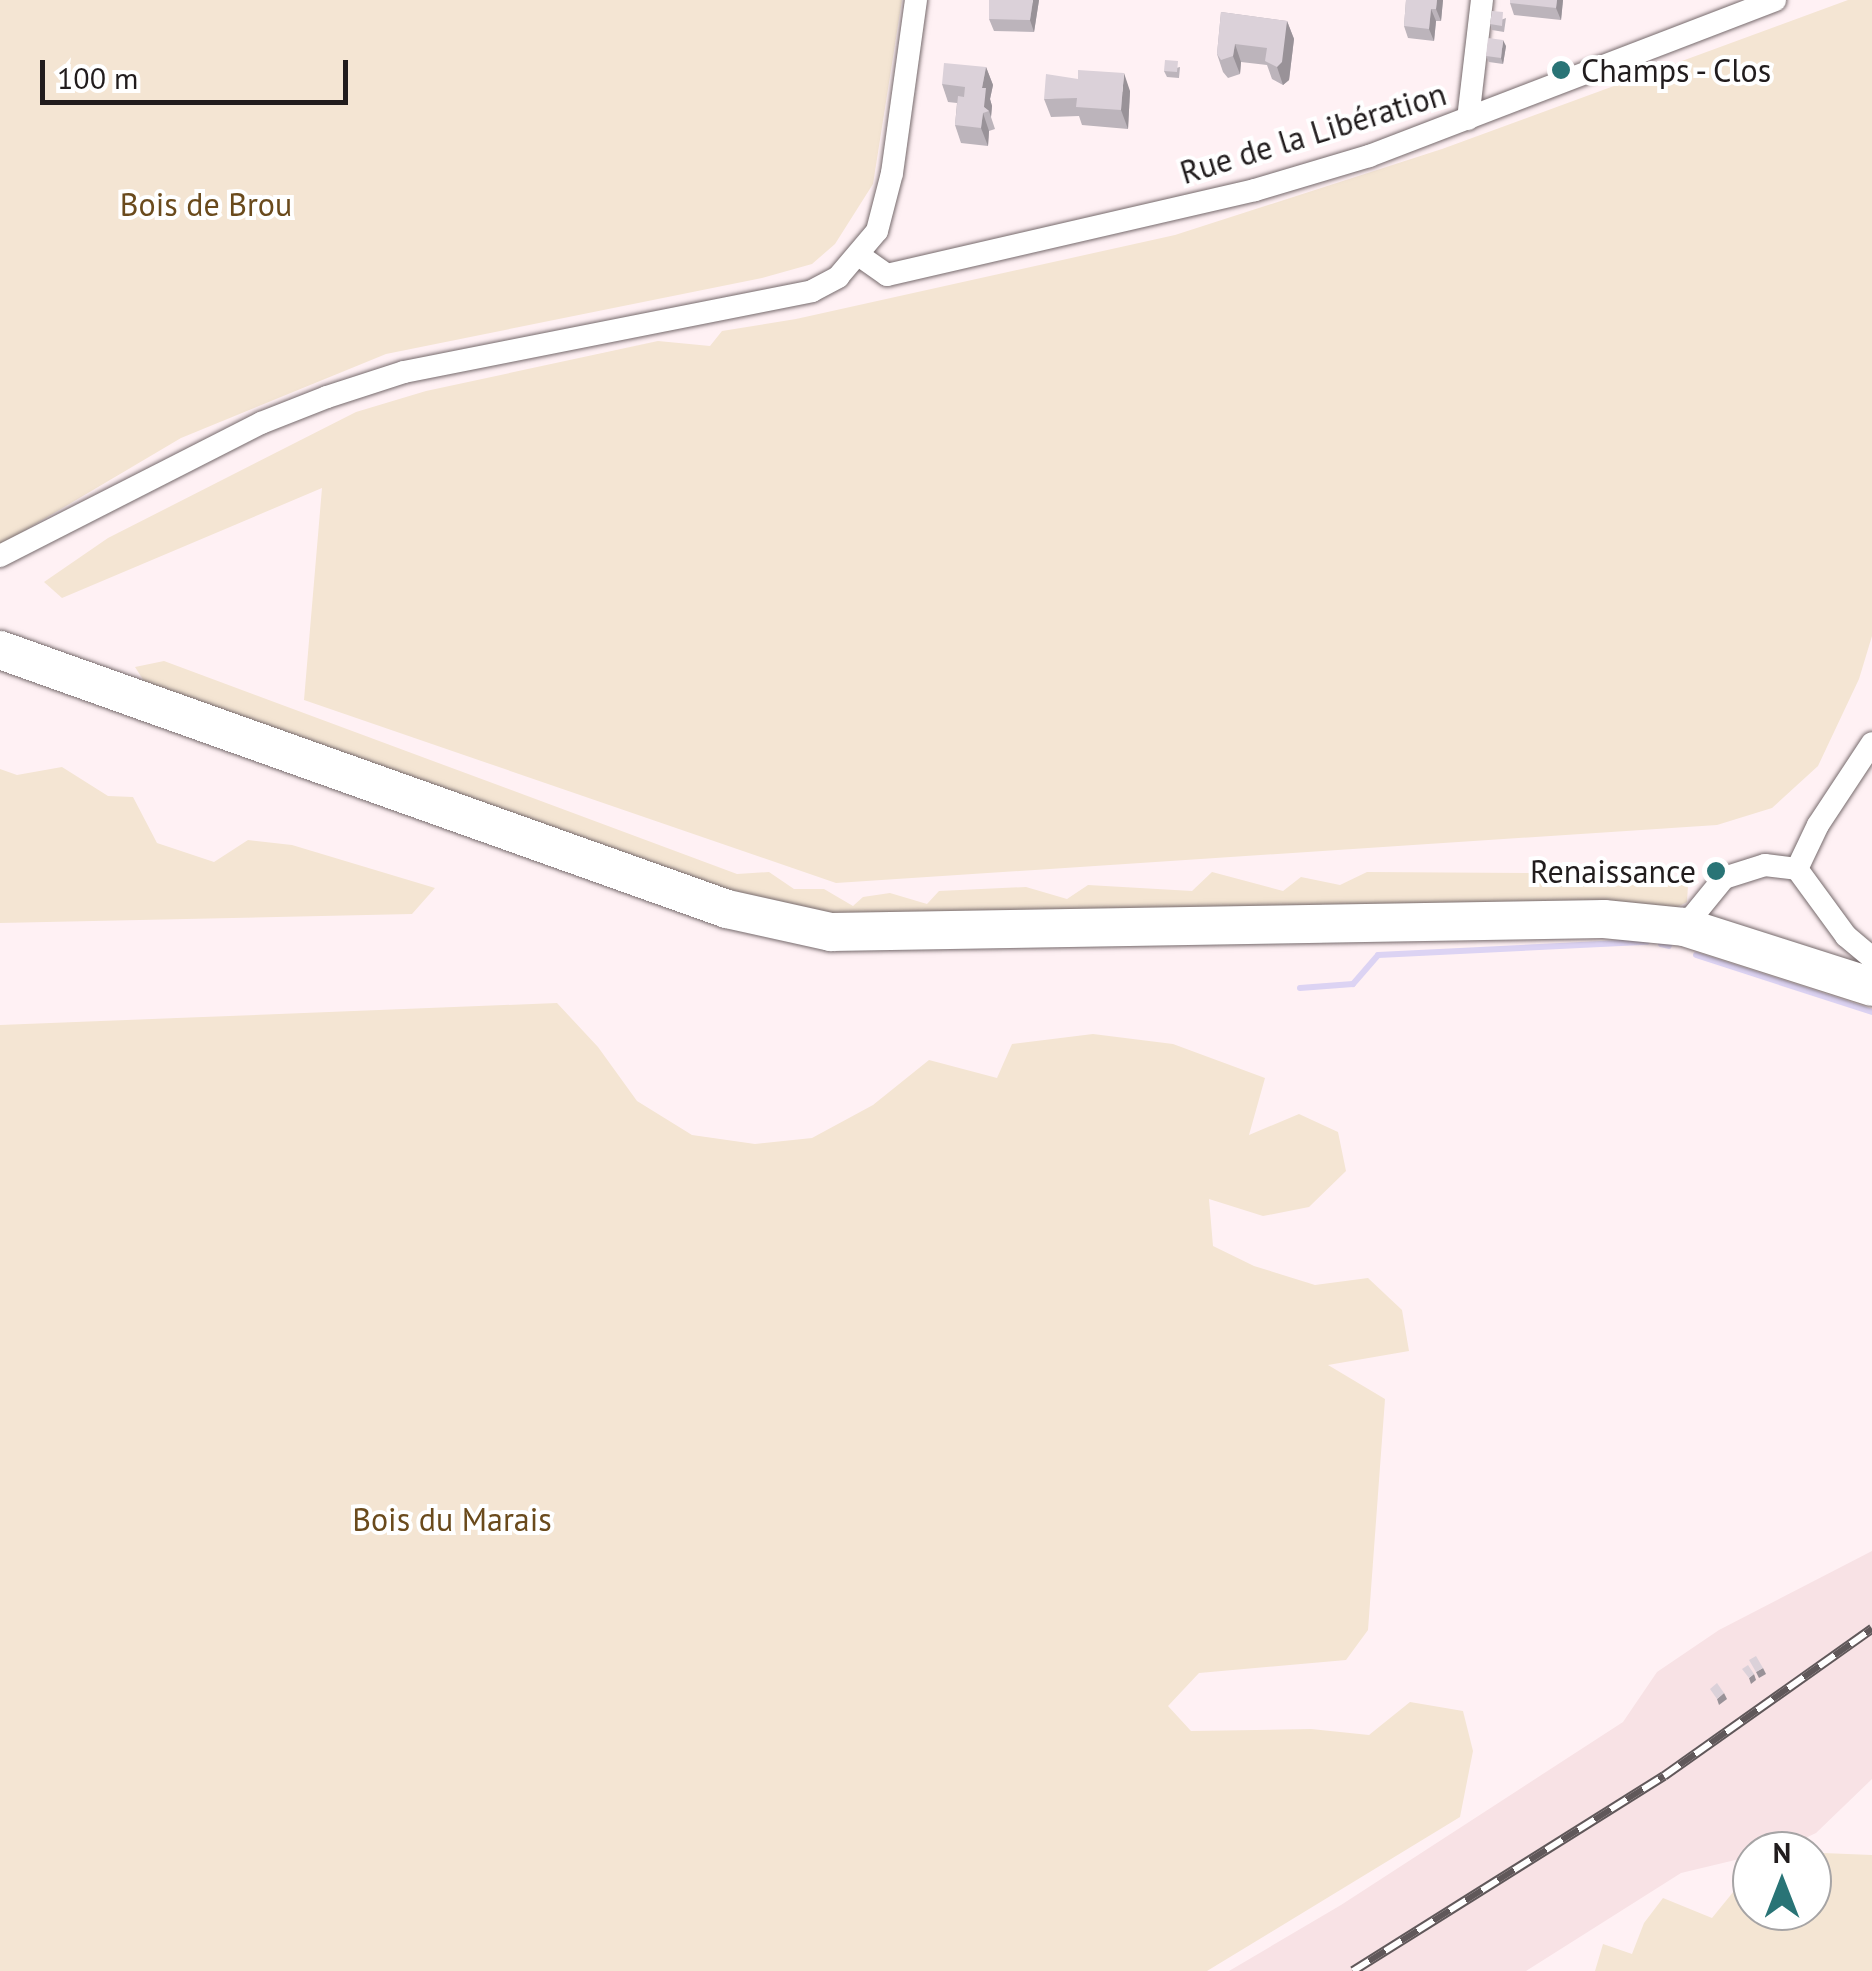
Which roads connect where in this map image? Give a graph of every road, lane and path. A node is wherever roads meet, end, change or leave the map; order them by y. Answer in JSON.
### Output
{"nodes":[{"id":1,"x":916,"y":0,"type":"edge"},
{"id":2,"x":1482,"y":0,"type":"edge"},
{"id":3,"x":1775,"y":0,"type":"edge"},
{"id":4,"x":1468,"y":119,"type":"junction"},
{"id":5,"x":860,"y":256,"type":"junction"},
{"id":6,"x":0,"y":556,"type":"edge"},
{"id":7,"x":0,"y":627,"type":"edge"},
{"id":8,"x":0,"y":650,"type":"edge"},
{"id":9,"x":96,"y":683,"type":"junction"},
{"id":10,"x":1872,"y":743,"type":"edge"},
{"id":11,"x":1797,"y":869,"type":"junction"},
{"id":12,"x":1684,"y":928,"type":"junction"},
{"id":13,"x":1872,"y":958,"type":"edge"},
{"id":14,"x":1872,"y":977,"type":"edge"},
{"id":15,"x":1872,"y":988,"type":"edge"}],
"edges":[{"from":1,"to":5,"type":"street"},
{"from":2,"to":4,"type":"street"},
{"from":3,"to":4,"type":"street","name":"Rue de la Libération"},
{"from":4,"to":5,"type":"street","name":"Rue de la Libération"},
{"from":5,"to":6,"type":"street"},
{"from":7,"to":9,"type":"main road"},
{"from":8,"to":9,"type":"main road"},
{"from":9,"to":12,"type":"main road"},
{"from":10,"to":11,"type":"street"},
{"from":11,"to":12,"type":"street"},
{"from":11,"to":13,"type":"street"},
{"from":12,"to":14,"type":"main road"},
{"from":12,"to":15,"type":"main road"}]}
